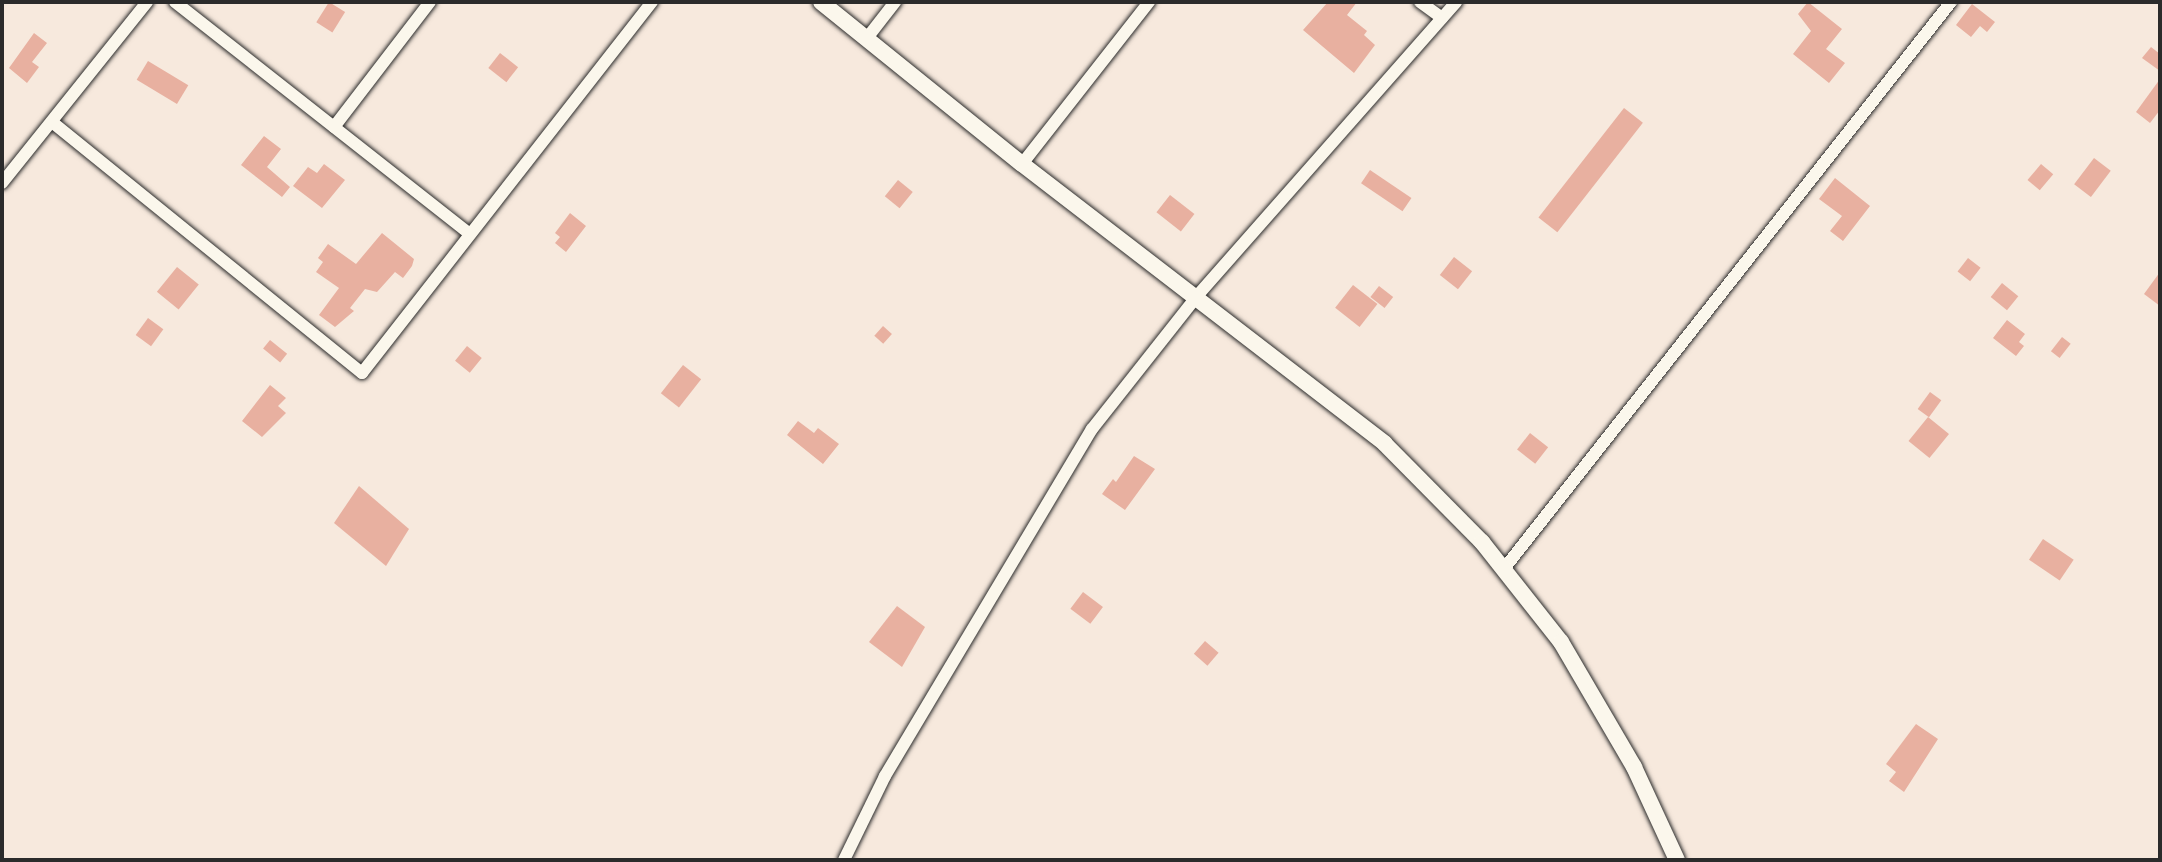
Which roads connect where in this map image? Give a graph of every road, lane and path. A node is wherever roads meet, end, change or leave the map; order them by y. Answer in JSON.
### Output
{"nodes":[{"id":1,"x":147,"y":2,"type":"edge"},
{"id":2,"x":175,"y":2,"type":"edge"},
{"id":3,"x":430,"y":2,"type":"edge"},
{"id":4,"x":652,"y":2,"type":"edge"},
{"id":5,"x":821,"y":2,"type":"edge"},
{"id":6,"x":895,"y":2,"type":"edge"},
{"id":7,"x":1149,"y":2,"type":"edge"},
{"id":8,"x":1420,"y":2,"type":"edge"},
{"id":9,"x":1456,"y":2,"type":"edge"},
{"id":10,"x":1951,"y":2,"type":"edge"},
{"id":11,"x":1442,"y":18,"type":"junction"},
{"id":12,"x":867,"y":38,"type":"junction"},
{"id":13,"x":52,"y":121,"type":"junction"},
{"id":14,"x":334,"y":127,"type":"junction"},
{"id":15,"x":1022,"y":164,"type":"junction"},
{"id":16,"x":2,"y":183,"type":"edge"},
{"id":17,"x":470,"y":234,"type":"junction"},
{"id":18,"x":1197,"y":296,"type":"junction"},
{"id":19,"x":1503,"y":569,"type":"junction"},
{"id":20,"x":844,"y":860,"type":"edge"},
{"id":21,"x":1677,"y":860,"type":"edge"}],
"edges":[{"from":1,"to":13,"type":"street"},
{"from":2,"to":14,"type":"street"},
{"from":3,"to":14,"type":"street"},
{"from":4,"to":17,"type":"street"},
{"from":5,"to":12,"type":"street"},
{"from":6,"to":12,"type":"street"},
{"from":7,"to":15,"type":"street"},
{"from":8,"to":11,"type":"street"},
{"from":9,"to":11,"type":"street"},
{"from":10,"to":19,"type":"street"},
{"from":11,"to":18,"type":"street"},
{"from":12,"to":15,"type":"street"},
{"from":13,"to":16,"type":"street"},
{"from":13,"to":17,"type":"street"},
{"from":14,"to":17,"type":"street"},
{"from":15,"to":18,"type":"street"},
{"from":18,"to":19,"type":"street"},
{"from":18,"to":20,"type":"street"},
{"from":19,"to":21,"type":"street"}]}
